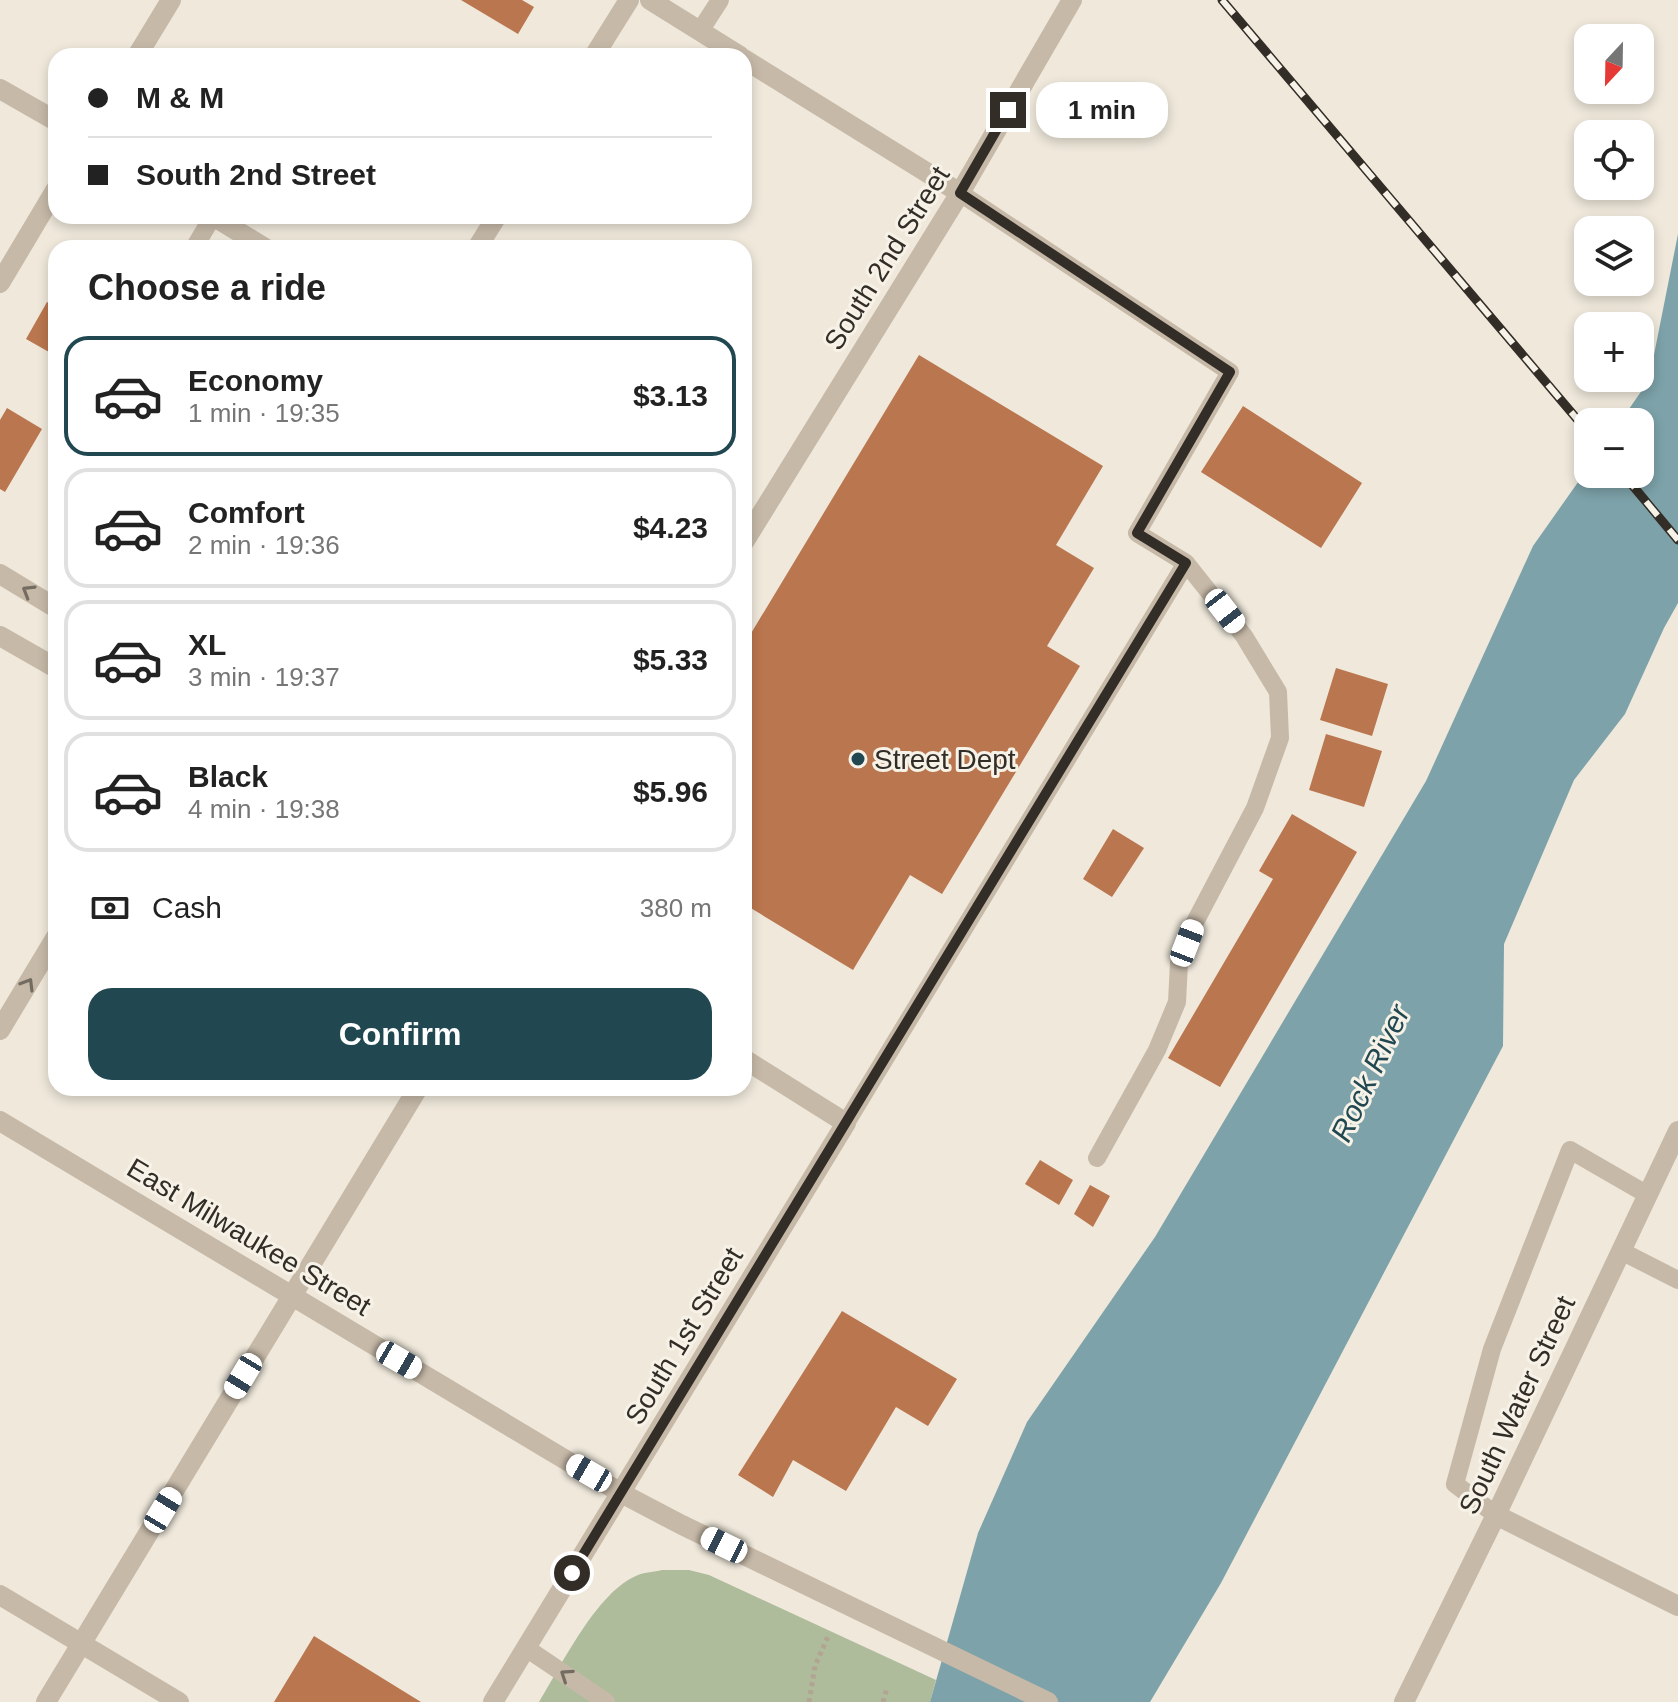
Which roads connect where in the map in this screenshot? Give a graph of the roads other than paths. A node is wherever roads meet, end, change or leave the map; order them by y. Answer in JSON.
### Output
{"nodes":[{"id":1,"x":171,"y":0,"type":"edge"},
{"id":2,"x":629,"y":0,"type":"edge"},
{"id":3,"x":650,"y":0,"type":"edge"},
{"id":4,"x":720,"y":0,"type":"edge"},
{"id":5,"x":1072,"y":0,"type":"edge"},
{"id":6,"x":700,"y":31,"type":"junction"},
{"id":7,"x":142,"y":48,"type":"edge"},
{"id":8,"x":599,"y":48,"type":"edge"},
{"id":9,"x":727,"y":48,"type":"edge"},
{"id":10,"x":752,"y":63,"type":"edge"},
{"id":11,"x":0,"y":89,"type":"edge"},
{"id":12,"x":48,"y":116,"type":"edge"},
{"id":13,"x":960,"y":193,"type":"junction"},
{"id":14,"x":48,"y":202,"type":"edge"},
{"id":15,"x":226,"y":224,"type":"edge"},
{"id":16,"x":252,"y":240,"type":"edge"},
{"id":17,"x":0,"y":283,"type":"edge"},
{"id":18,"x":752,"y":527,"type":"edge"},
{"id":19,"x":1186,"y":563,"type":"junction"},
{"id":20,"x":0,"y":574,"type":"edge"},
{"id":21,"x":48,"y":603,"type":"edge"},
{"id":22,"x":0,"y":636,"type":"edge"},
{"id":23,"x":48,"y":663,"type":"edge"},
{"id":24,"x":48,"y":950,"type":"edge"},
{"id":25,"x":0,"y":1030,"type":"edge"},
{"id":26,"x":752,"y":1064,"type":"edge"},
{"id":27,"x":413,"y":1096,"type":"edge"},
{"id":28,"x":0,"y":1121,"type":"edge"},
{"id":29,"x":846,"y":1123,"type":"junction"},
{"id":30,"x":1678,"y":1131,"type":"edge"},
{"id":31,"x":1097,"y":1158,"type":"dead end"},
{"id":32,"x":1648,"y":1195,"type":"junction"},
{"id":33,"x":1621,"y":1251,"type":"junction"},
{"id":34,"x":1676,"y":1273,"type":"edge"},
{"id":35,"x":291,"y":1295,"type":"junction"},
{"id":36,"x":621,"y":1493,"type":"junction"},
{"id":37,"x":1496,"y":1515,"type":"junction"},
{"id":38,"x":0,"y":1595,"type":"edge"},
{"id":39,"x":1678,"y":1606,"type":"edge"},
{"id":40,"x":83,"y":1645,"type":"junction"},
{"id":41,"x":526,"y":1648,"type":"junction"},
{"id":42,"x":46,"y":1702,"type":"edge"},
{"id":43,"x":179,"y":1702,"type":"edge"},
{"id":44,"x":493,"y":1702,"type":"edge"},
{"id":45,"x":606,"y":1702,"type":"edge"},
{"id":46,"x":1048,"y":1702,"type":"edge"},
{"id":47,"x":1404,"y":1702,"type":"edge"}],
"edges":[{"from":1,"to":7,"type":"street"},
{"from":2,"to":8,"type":"street"},
{"from":3,"to":6,"type":"street"},
{"from":4,"to":6,"type":"lane"},
{"from":5,"to":13,"type":"street","name":"South 2nd Street"},
{"from":6,"to":9,"type":"street"},
{"from":10,"to":13,"type":"street"},
{"from":11,"to":12,"type":"street"},
{"from":13,"to":18,"type":"street","name":"South 2nd Street"},
{"from":13,"to":19,"type":"lane"},
{"from":14,"to":17,"type":"street"},
{"from":15,"to":16,"type":"street"},
{"from":19,"to":29,"type":"lane"},
{"from":19,"to":31,"type":"lane"},
{"from":21,"to":20,"type":"street","one_way":true},
{"from":22,"to":23,"type":"street"},
{"from":25,"to":24,"type":"street","one_way":true},
{"from":26,"to":29,"type":"street"},
{"from":27,"to":35,"type":"street"},
{"from":28,"to":35,"type":"street","name":"East Milwaukee Street"},
{"from":29,"to":36,"type":"street","name":"South 1st Street"},
{"from":30,"to":32,"type":"street","name":"South Water Street"},
{"from":32,"to":33,"type":"street","name":"South Water Street"},
{"from":32,"to":37,"type":"lane"},
{"from":33,"to":34,"type":"lane"},
{"from":33,"to":37,"type":"street","name":"South Water Street"},
{"from":35,"to":36,"type":"street","name":"East Milwaukee Street"},
{"from":35,"to":40,"type":"street"},
{"from":36,"to":41,"type":"street","name":"South 1st Street"},
{"from":36,"to":46,"type":"street","name":"East Milwaukee Street"},
{"from":37,"to":39,"type":"street"},
{"from":37,"to":47,"type":"street","name":"South Water Street"},
{"from":38,"to":40,"type":"street"},
{"from":40,"to":42,"type":"street"},
{"from":40,"to":43,"type":"street"},
{"from":41,"to":44,"type":"street","name":"South 1st Street"},
{"from":45,"to":41,"type":"lane","one_way":true}]}
